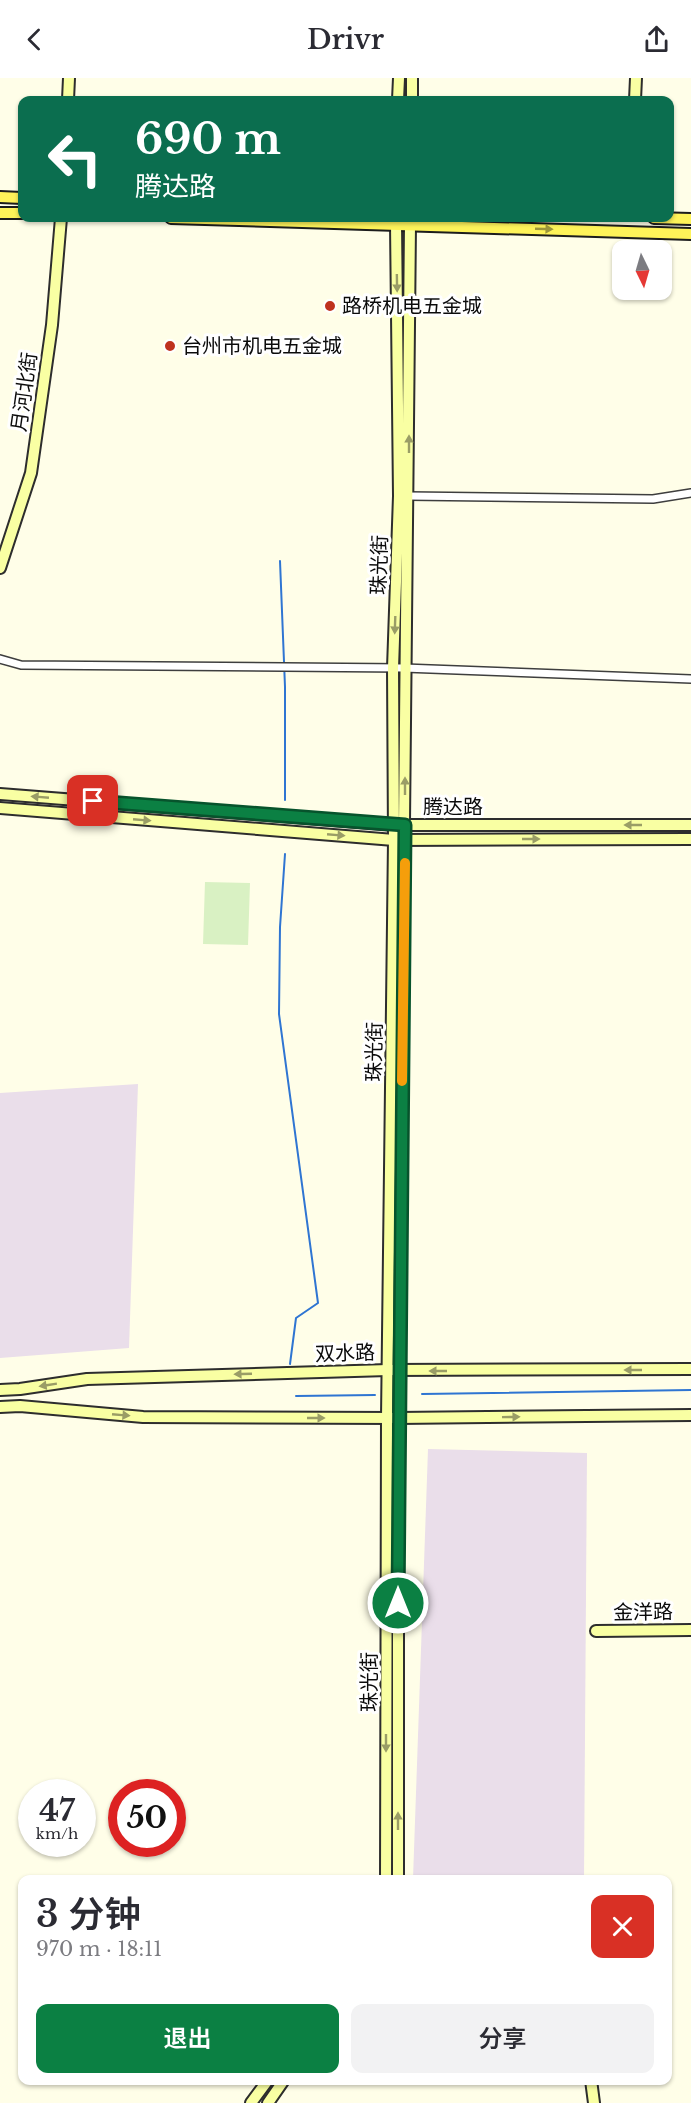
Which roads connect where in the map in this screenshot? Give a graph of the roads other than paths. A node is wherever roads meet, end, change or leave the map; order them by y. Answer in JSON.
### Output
{"nodes":[{"id":1,"x":69,"y":78,"type":"edge"},
{"id":2,"x":399,"y":78,"type":"edge"},
{"id":3,"x":412,"y":78,"type":"edge"},
{"id":4,"x":636,"y":78,"type":"edge"},
{"id":5,"x":68,"y":96,"type":"edge"},
{"id":6,"x":398,"y":96,"type":"edge"},
{"id":7,"x":412,"y":96,"type":"edge"},
{"id":8,"x":635,"y":96,"type":"edge"},
{"id":9,"x":0,"y":197,"type":"edge"},
{"id":10,"x":18,"y":198,"type":"edge"},
{"id":11,"x":0,"y":213,"type":"edge"},
{"id":12,"x":18,"y":213,"type":"edge"},
{"id":13,"x":674,"y":219,"type":"edge"},
{"id":14,"x":691,"y":219,"type":"edge"},
{"id":15,"x":61,"y":222,"type":"edge"},
{"id":16,"x":321,"y":222,"type":"edge"},
{"id":17,"x":396,"y":224,"type":"junction"},
{"id":18,"x":410,"y":225,"type":"junction"},
{"id":19,"x":691,"y":234,"type":"edge"},
{"id":20,"x":691,"y":493,"type":"edge"},
{"id":21,"x":408,"y":496,"type":"junction"},
{"id":22,"x":0,"y":568,"type":"edge"},
{"id":23,"x":0,"y":659,"type":"edge"},
{"id":24,"x":399,"y":668,"type":"junction"},
{"id":25,"x":691,"y":679,"type":"edge"},
{"id":26,"x":0,"y":794,"type":"edge"},
{"id":27,"x":0,"y":808,"type":"edge"},
{"id":28,"x":400,"y":825,"type":"junction"},
{"id":29,"x":691,"y":825,"type":"edge"},
{"id":30,"x":400,"y":839,"type":"junction"},
{"id":31,"x":691,"y":839,"type":"edge"},
{"id":32,"x":691,"y":1369,"type":"edge"},
{"id":33,"x":393,"y":1371,"type":"junction"},
{"id":34,"x":0,"y":1390,"type":"edge"},
{"id":35,"x":0,"y":1407,"type":"edge"},
{"id":36,"x":691,"y":1414,"type":"edge"},
{"id":37,"x":393,"y":1418,"type":"junction"},
{"id":38,"x":691,"y":1630,"type":"edge"},
{"id":39,"x":596,"y":1631,"type":"dead end"},
{"id":40,"x":386,"y":1875,"type":"edge"},
{"id":41,"x":398,"y":1875,"type":"edge"},
{"id":42,"x":264,"y":2085,"type":"edge"},
{"id":43,"x":281,"y":2085,"type":"edge"},
{"id":44,"x":592,"y":2085,"type":"edge"},
{"id":45,"x":251,"y":2103,"type":"edge"},
{"id":46,"x":268,"y":2103,"type":"edge"},
{"id":47,"x":594,"y":2103,"type":"edge"}],
"edges":[{"from":1,"to":5,"type":"main road"},
{"from":2,"to":6,"type":"main road"},
{"from":3,"to":7,"type":"main road"},
{"from":4,"to":8,"type":"main road"},
{"from":9,"to":10,"type":"main road"},
{"from":11,"to":12,"type":"main road"},
{"from":13,"to":14,"type":"main road"},
{"from":15,"to":22,"type":"main road","name":"月河北街"},
{"from":16,"to":17,"type":"main road"},
{"from":17,"to":18,"type":"main road"},
{"from":17,"to":24,"type":"main road","name":"珠光街","one_way":true},
{"from":18,"to":19,"type":"main road","one_way":true},
{"from":21,"to":18,"type":"main road","name":"珠光街","one_way":true},
{"from":20,"to":21,"type":"street"},
{"from":21,"to":24,"type":"main road","name":"珠光街"},
{"from":23,"to":24,"type":"street"},
{"from":24,"to":25,"type":"street"},
{"from":24,"to":28,"type":"main road","name":"珠光街"},
{"from":28,"to":26,"type":"main road","name":"腾达路","one_way":true},
{"from":27,"to":30,"type":"main road","name":"腾达路","one_way":true},
{"from":29,"to":28,"type":"main road","name":"腾达路","one_way":true},
{"from":28,"to":30,"type":"main road","name":"珠光街"},
{"from":30,"to":31,"type":"main road","name":"腾达路","one_way":true},
{"from":30,"to":33,"type":"main road","name":"珠光街"},
{"from":32,"to":33,"type":"main road","name":"双水路","one_way":true},
{"from":33,"to":34,"type":"main road","name":"双水路","one_way":true},
{"from":33,"to":37,"type":"main road","name":"珠光街"},
{"from":35,"to":37,"type":"main road","one_way":true},
{"from":37,"to":36,"type":"main road","one_way":true},
{"from":37,"to":40,"type":"main road","name":"珠光街","one_way":true},
{"from":41,"to":37,"type":"main road","name":"珠光街","one_way":true},
{"from":38,"to":39,"type":"main road","name":"金洋路"},
{"from":42,"to":45,"type":"main road"},
{"from":43,"to":46,"type":"main road"},
{"from":44,"to":47,"type":"main road"}]}
